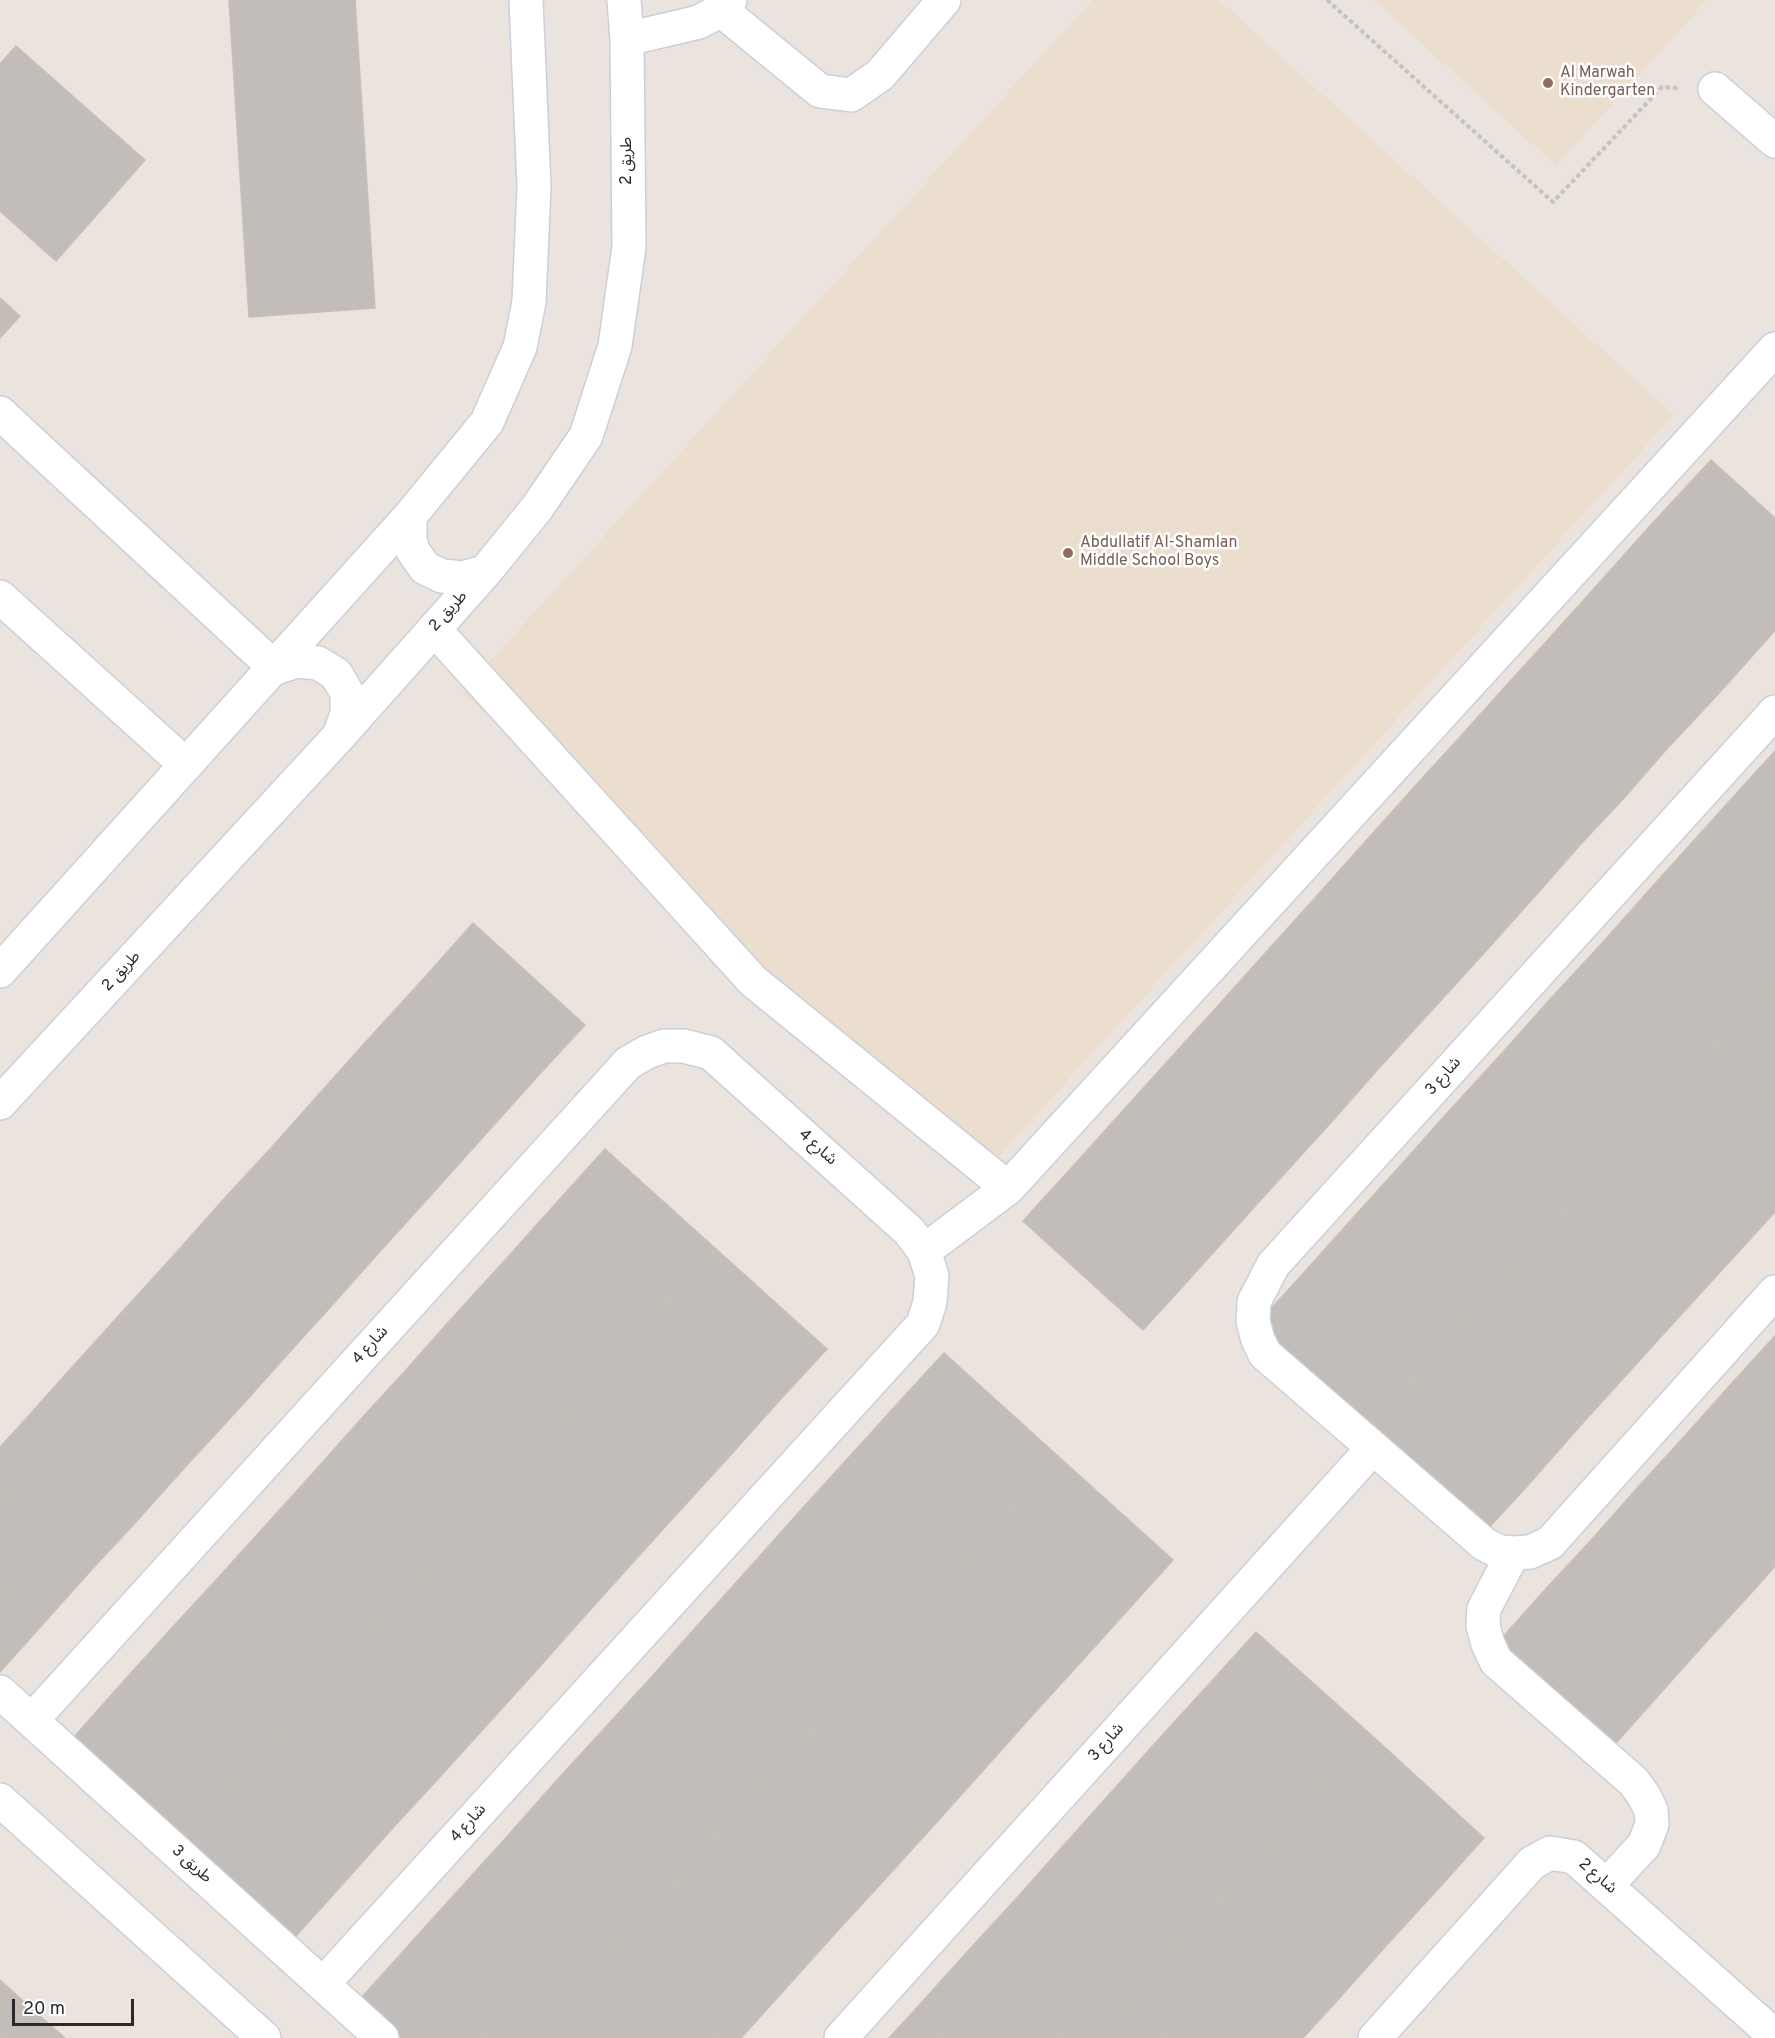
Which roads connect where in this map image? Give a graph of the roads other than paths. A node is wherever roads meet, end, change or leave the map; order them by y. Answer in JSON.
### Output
{"nodes":[{"id":1,"x":526,"y":0,"type":"edge"},
{"id":2,"x":624,"y":0,"type":"edge"},
{"id":3,"x":944,"y":0,"type":"edge"},
{"id":4,"x":725,"y":5,"type":"edge"},
{"id":5,"x":627,"y":39,"type":"junction"},
{"id":6,"x":1715,"y":89,"type":"road end"},
{"id":7,"x":1775,"y":141,"type":"edge"},
{"id":8,"x":1775,"y":350,"type":"edge"},
{"id":9,"x":0,"y":413,"type":"edge"},
{"id":10,"x":410,"y":516,"type":"junction"},
{"id":11,"x":485,"y":572,"type":"junction"},
{"id":12,"x":0,"y":597,"type":"edge"},
{"id":13,"x":434,"y":629,"type":"junction"},
{"id":14,"x":275,"y":668,"type":"junction"},
{"id":15,"x":1775,"y":712,"type":"edge"},
{"id":16,"x":339,"y":736,"type":"junction"},
{"id":17,"x":186,"y":765,"type":"junction"},
{"id":18,"x":0,"y":971,"type":"edge"},
{"id":19,"x":0,"y":1103,"type":"edge"},
{"id":20,"x":1008,"y":1188,"type":"junction"},
{"id":21,"x":924,"y":1251,"type":"junction"},
{"id":22,"x":1775,"y":1292,"type":"edge"},
{"id":23,"x":1373,"y":1448,"type":"junction"},
{"id":24,"x":1513,"y":1553,"type":"junction"},
{"id":25,"x":0,"y":1692,"type":"edge"},
{"id":26,"x":32,"y":1719,"type":"junction"},
{"id":27,"x":0,"y":1800,"type":"edge"},
{"id":28,"x":1607,"y":1885,"type":"junction"},
{"id":29,"x":323,"y":1984,"type":"junction"},
{"id":30,"x":1775,"y":2036,"type":"edge"},
{"id":31,"x":264,"y":2038,"type":"edge"},
{"id":32,"x":382,"y":2038,"type":"edge"},
{"id":33,"x":841,"y":2038,"type":"edge"},
{"id":34,"x":1375,"y":2038,"type":"edge"}],
"edges":[{"from":1,"to":10,"type":"street"},
{"from":2,"to":5,"type":"street","name":"طريق 2"},
{"from":3,"to":4,"type":"street"},
{"from":4,"to":5,"type":"street"},
{"from":5,"to":11,"type":"street","name":"طريق 2"},
{"from":6,"to":7,"type":"street"},
{"from":8,"to":20,"type":"street"},
{"from":9,"to":14,"type":"street"},
{"from":10,"to":11,"type":"street"},
{"from":10,"to":14,"type":"street"},
{"from":11,"to":13,"type":"street","name":"طريق 2"},
{"from":12,"to":17,"type":"street"},
{"from":13,"to":16,"type":"street","name":"طريق 2"},
{"from":13,"to":20,"type":"street"},
{"from":14,"to":16,"type":"street"},
{"from":14,"to":17,"type":"street"},
{"from":15,"to":23,"type":"street","name":"شارع 3"},
{"from":16,"to":19,"type":"street","name":"طريق 2"},
{"from":17,"to":18,"type":"street"},
{"from":20,"to":21,"type":"street"},
{"from":21,"to":26,"type":"street","name":"شارع 4"},
{"from":21,"to":29,"type":"street","name":"شارع 4"},
{"from":22,"to":24,"type":"street","name":"شارع 3"},
{"from":23,"to":24,"type":"street","name":"شارع 3"},
{"from":23,"to":33,"type":"street","name":"شارع 3"},
{"from":24,"to":28,"type":"street"},
{"from":25,"to":26,"type":"street","name":"طريق 3"},
{"from":26,"to":29,"type":"street","name":"طريق 3"},
{"from":27,"to":31,"type":"street"},
{"from":28,"to":30,"type":"street","name":"شارع 2"},
{"from":28,"to":34,"type":"street","name":"شارع 2"},
{"from":29,"to":32,"type":"street","name":"طريق 3"}]}
